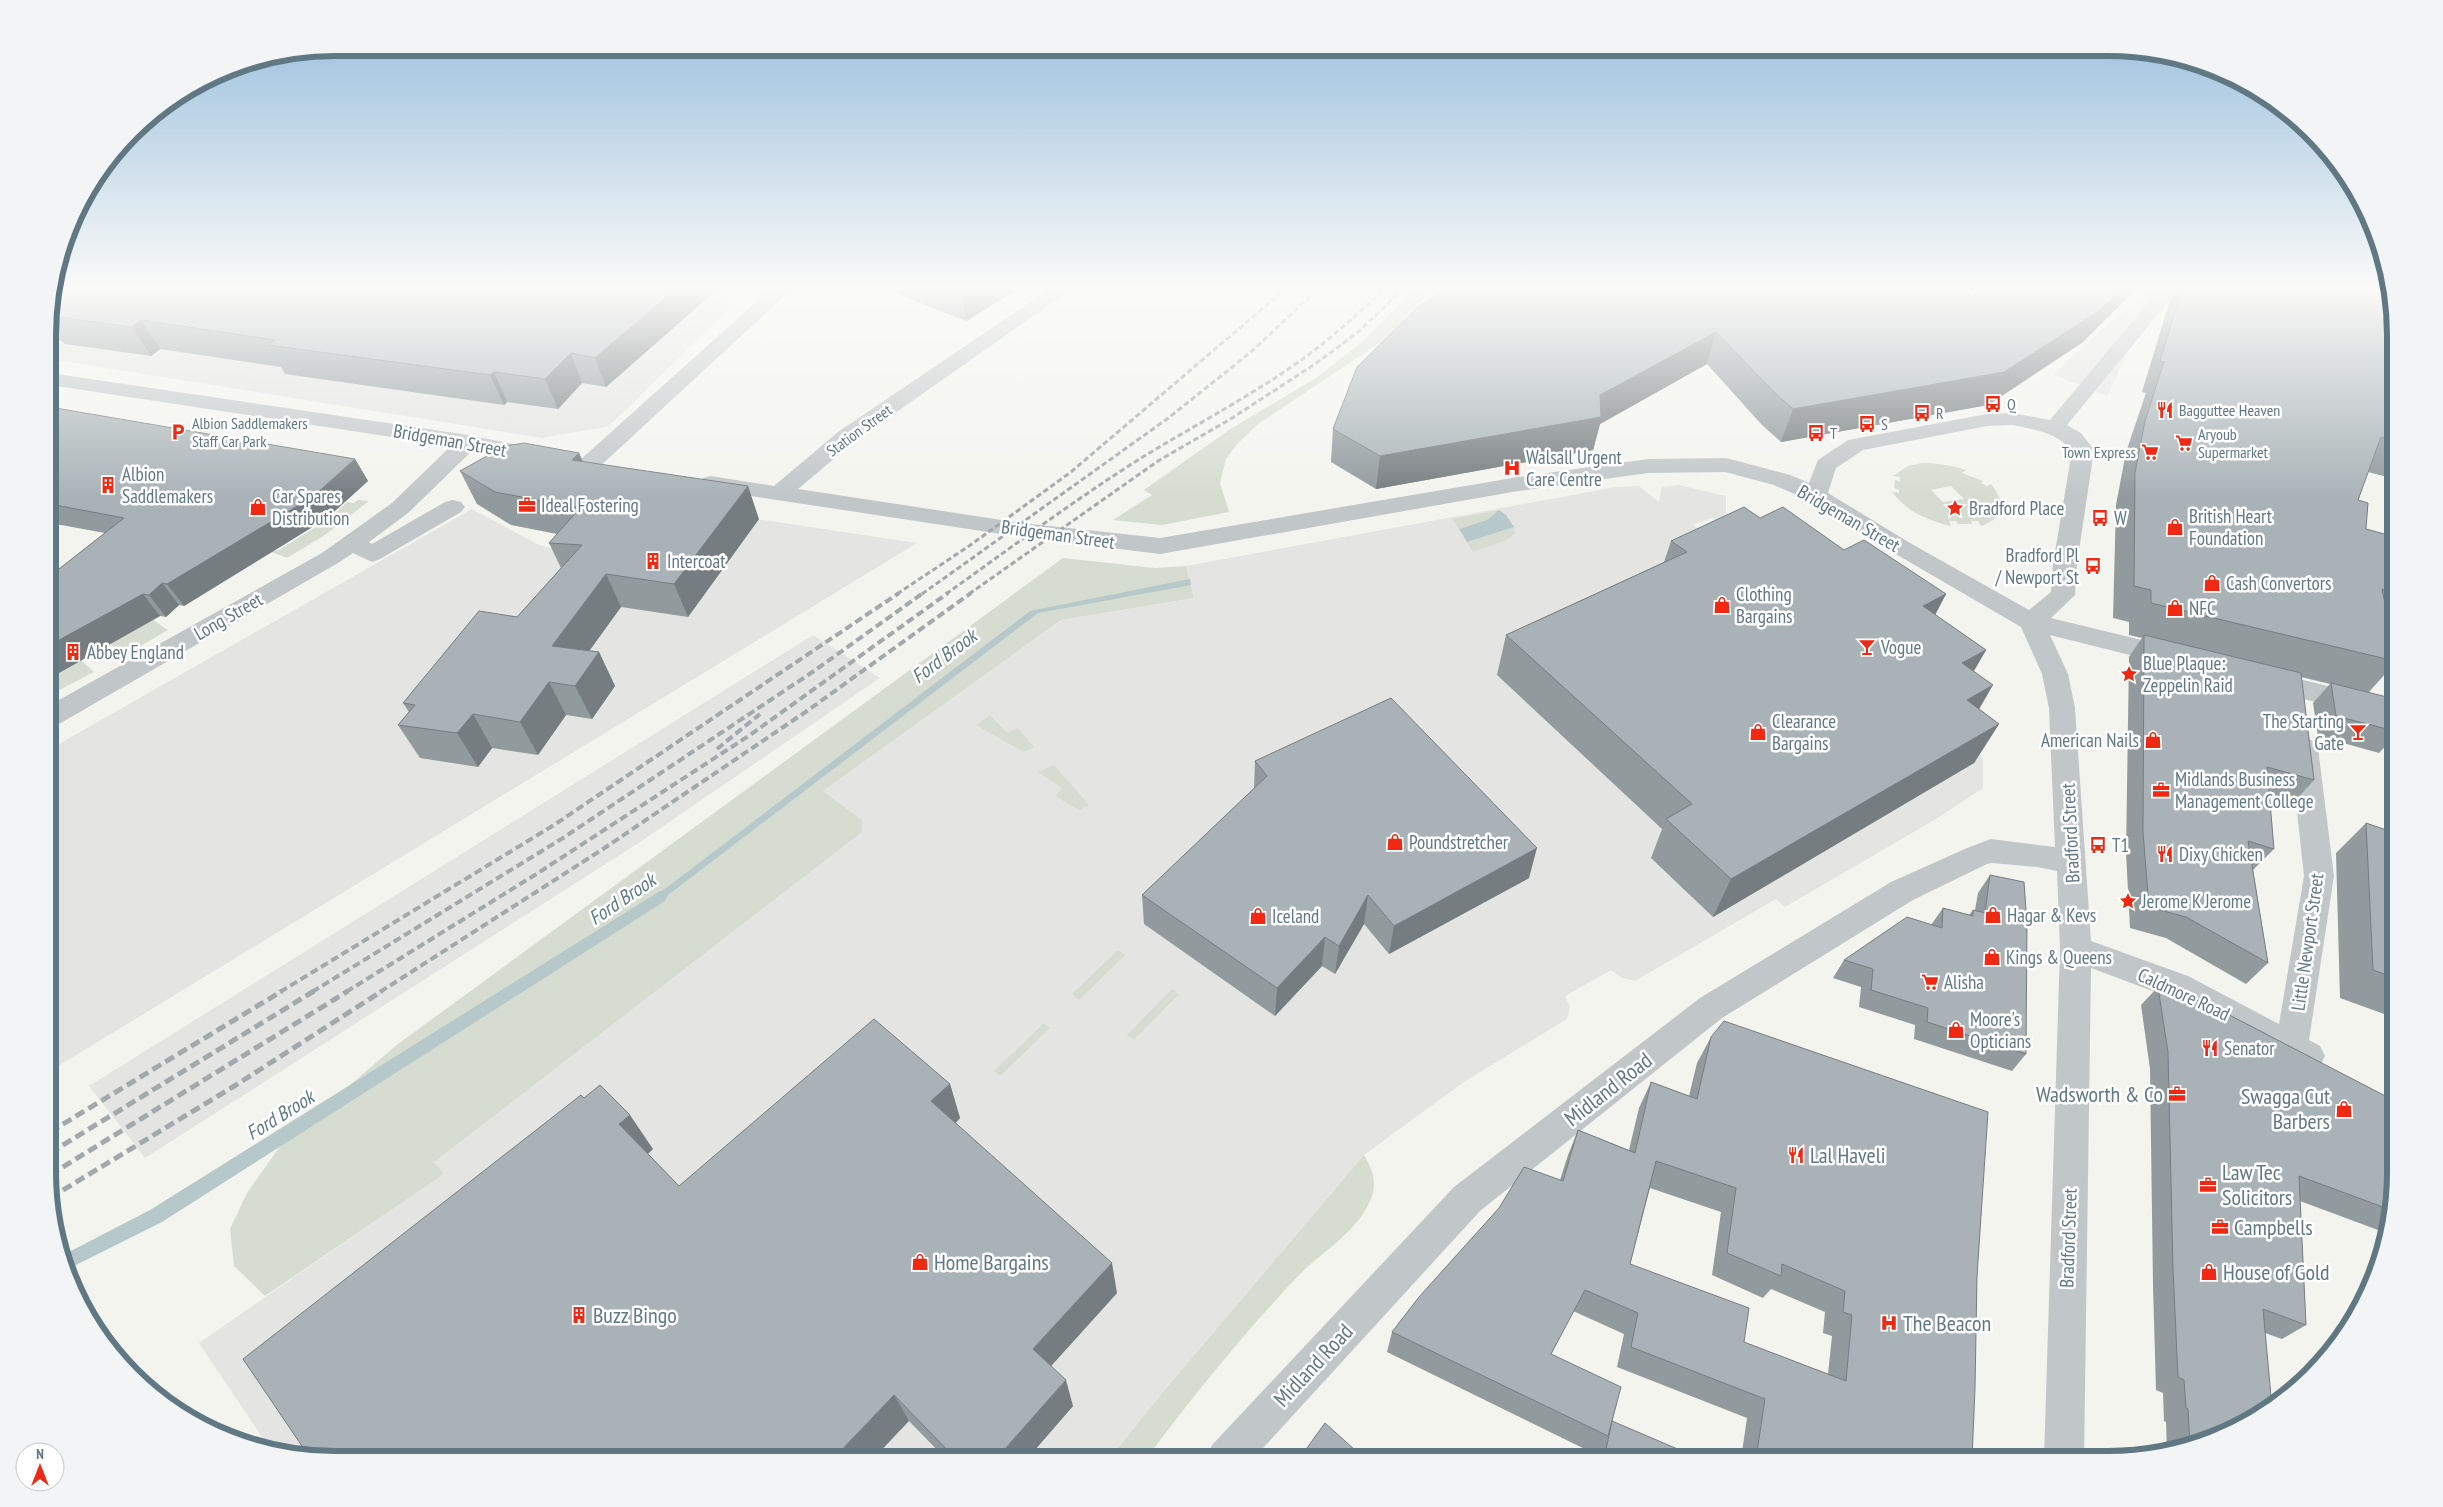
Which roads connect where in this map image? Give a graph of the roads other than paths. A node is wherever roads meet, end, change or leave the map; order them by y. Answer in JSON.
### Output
{"nodes":[{"id":1,"x":701,"y":356,"type":"edge"},
{"id":2,"x":964,"y":356,"type":"edge"},
{"id":3,"x":2112,"y":356,"type":"edge"},
{"id":4,"x":56,"y":380,"type":"edge"},
{"id":5,"x":2055,"y":427,"type":"junction"},
{"id":6,"x":468,"y":442,"type":"junction"},
{"id":7,"x":573,"y":462,"type":"junction"},
{"id":8,"x":616,"y":470,"type":"edge"},
{"id":9,"x":693,"y":480,"type":"edge"},
{"id":10,"x":779,"y":493,"type":"junction"},
{"id":11,"x":1816,"y":495,"type":"junction"},
{"id":12,"x":453,"y":507,"type":"dead end"},
{"id":13,"x":352,"y":542,"type":"junction"},
{"id":14,"x":2031,"y":622,"type":"junction"},
{"id":15,"x":2192,"y":662,"type":"edge"},
{"id":16,"x":2239,"y":673,"type":"edge"},
{"id":17,"x":2296,"y":687,"type":"junction"},
{"id":18,"x":2387,"y":710,"type":"edge"},
{"id":19,"x":56,"y":713,"type":"edge"},
{"id":20,"x":2072,"y":862,"type":"junction"},
{"id":21,"x":2076,"y":949,"type":"junction"},
{"id":22,"x":2292,"y":1048,"type":"junction"},
{"id":23,"x":2335,"y":1071,"type":"edge"},
{"id":24,"x":1233,"y":1451,"type":"edge"},
{"id":25,"x":2064,"y":1451,"type":"edge"}],
"edges":[{"from":1,"to":7,"type":"street"},
{"from":2,"to":10,"type":"street","name":"Station Street"},
{"from":3,"to":5,"type":"street"},
{"from":4,"to":6,"type":"street","name":"Bridgeman Street"},
{"from":5,"to":11,"type":"street"},
{"from":5,"to":14,"type":"street"},
{"from":6,"to":7,"type":"street","name":"Bridgeman Street"},
{"from":6,"to":13,"type":"street","name":"Long Street"},
{"from":7,"to":8,"type":"street","name":"Bridgeman Street"},
{"from":9,"to":10,"type":"street","name":"Bridgeman Street"},
{"from":10,"to":11,"type":"street","name":"Bridgeman Street"},
{"from":11,"to":14,"type":"street","name":"Bridgeman Street"},
{"from":12,"to":13,"type":"street"},
{"from":13,"to":19,"type":"street","name":"Long Street"},
{"from":14,"to":15,"type":"street","name":"Bridgeman Street"},
{"from":14,"to":20,"type":"street","name":"Bradford Street"},
{"from":16,"to":17,"type":"street"},
{"from":17,"to":18,"type":"street"},
{"from":17,"to":22,"type":"street","name":"Little Newport Street"},
{"from":20,"to":21,"type":"street","name":"Bradford Street"},
{"from":20,"to":24,"type":"street","name":"Midland Road"},
{"from":21,"to":22,"type":"street","name":"Caldmore Road"},
{"from":21,"to":25,"type":"street","name":"Bradford Street"},
{"from":22,"to":23,"type":"street","name":"Caldmore Road"}]}
